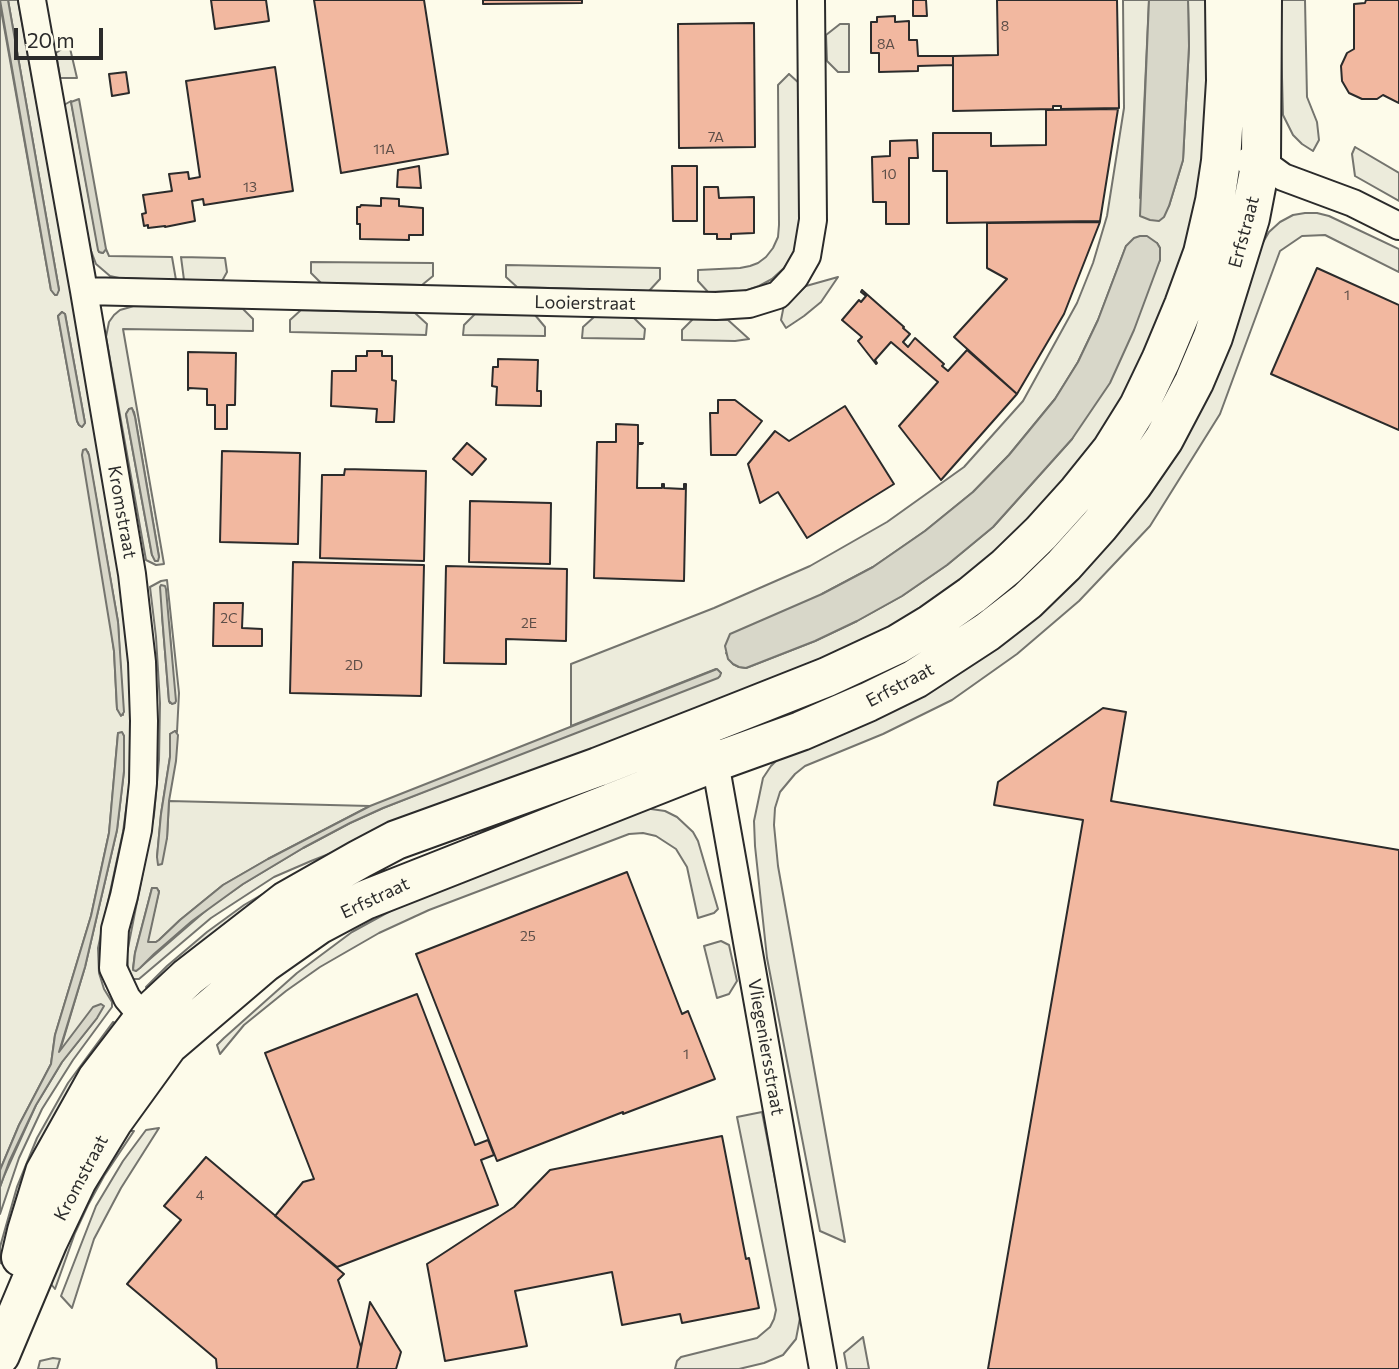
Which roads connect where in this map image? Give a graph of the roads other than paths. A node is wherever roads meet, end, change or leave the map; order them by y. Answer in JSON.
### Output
{"nodes":[{"id":1,"x":32,"y":0,"type":"edge"},
{"id":2,"x":811,"y":0,"type":"edge"},
{"id":3,"x":1225,"y":0,"type":"edge"},
{"id":4,"x":1262,"y":0,"type":"edge"},
{"id":5,"x":1221,"y":161,"type":"junction"},
{"id":6,"x":1261,"y":161,"type":"junction"},
{"id":7,"x":1399,"y":226,"type":"edge"},
{"id":8,"x":84,"y":291,"type":"junction"},
{"id":9,"x":703,"y":726,"type":"junction"},
{"id":10,"x":715,"y":762,"type":"junction"},
{"id":11,"x":156,"y":1032,"type":"junction"},
{"id":12,"x":0,"y":1355,"type":"edge"},
{"id":13,"x":817,"y":1368,"type":"edge"}],
"edges":[{"from":1,"to":8,"type":"street","name":"Kromstraat"},
{"from":2,"to":8,"type":"street","name":"Looierstraat"},
{"from":3,"to":5,"type":"street","name":"Erfstraat"},
{"from":4,"to":6,"type":"street","name":"Erfstraat"},
{"from":5,"to":6,"type":"street"},
{"from":5,"to":9,"type":"street","name":"Erfstraat"},
{"from":6,"to":7,"type":"street"},
{"from":6,"to":10,"type":"street","name":"Erfstraat"},
{"from":8,"to":11,"type":"street","name":"Kromstraat"},
{"from":9,"to":10,"type":"street","name":"Vliegeniersstraat"},
{"from":9,"to":11,"type":"street","name":"Erfstraat"},
{"from":10,"to":11,"type":"street","name":"Erfstraat"},
{"from":10,"to":13,"type":"street","name":"Vliegeniersstraat"},
{"from":11,"to":12,"type":"street","name":"Kromstraat"}]}
